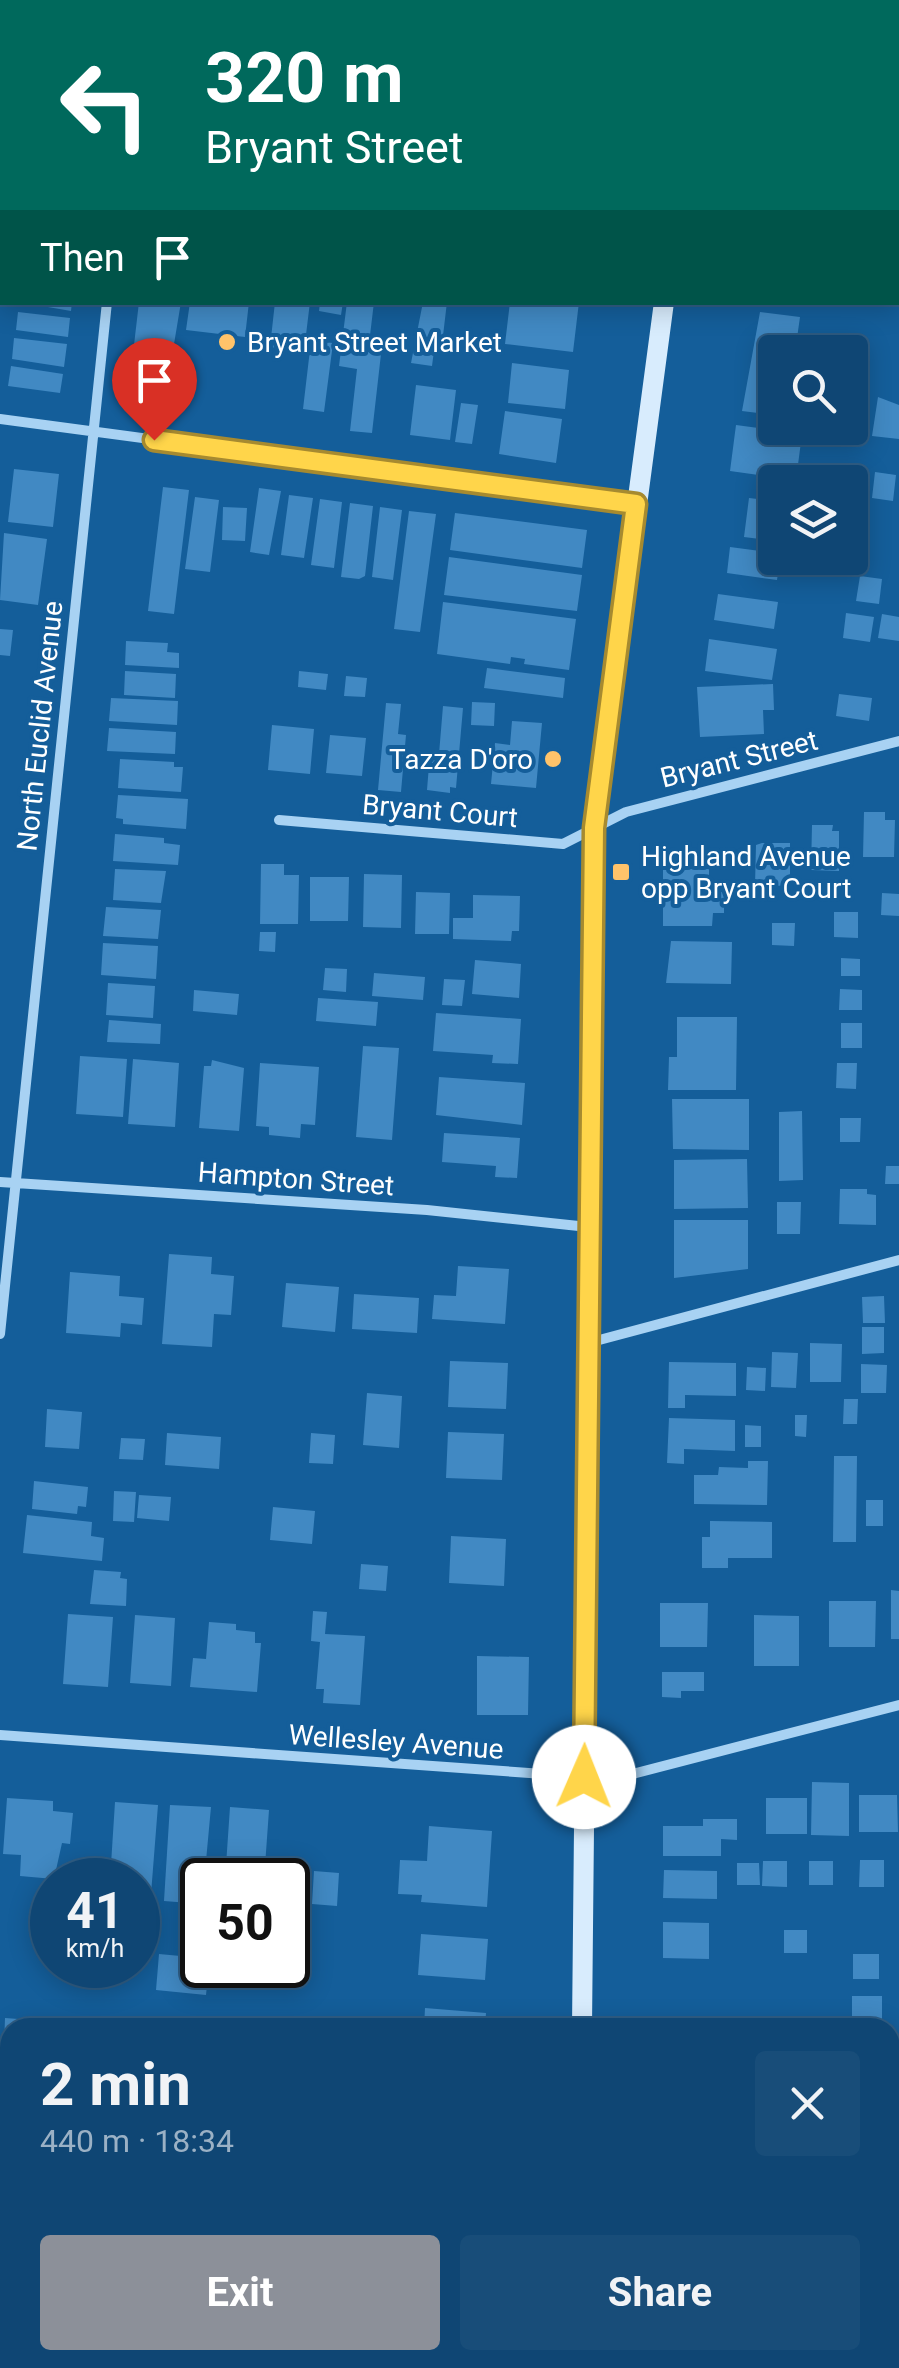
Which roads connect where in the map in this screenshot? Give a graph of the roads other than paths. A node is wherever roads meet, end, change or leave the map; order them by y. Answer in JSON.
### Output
{"nodes":[{"id":1,"x":107,"y":305,"type":"edge"},
{"id":2,"x":664,"y":305,"type":"edge"},
{"id":3,"x":0,"y":419,"type":"edge"},
{"id":4,"x":94,"y":432,"type":"junction"},
{"id":5,"x":636,"y":504,"type":"junction"},
{"id":6,"x":899,"y":741,"type":"edge"},
{"id":7,"x":279,"y":820,"type":"dead end"},
{"id":8,"x":594,"y":828,"type":"junction"},
{"id":9,"x":0,"y":1182,"type":"edge"},
{"id":10,"x":16,"y":1183,"type":"junction"},
{"id":11,"x":588,"y":1227,"type":"junction"},
{"id":12,"x":899,"y":1260,"type":"edge"},
{"id":13,"x":0,"y":1334,"type":"edge"},
{"id":14,"x":587,"y":1344,"type":"junction"},
{"id":15,"x":899,"y":1705,"type":"edge"},
{"id":16,"x":0,"y":1735,"type":"edge"},
{"id":17,"x":584,"y":1777,"type":"junction"},
{"id":18,"x":582,"y":2018,"type":"edge"}],
"edges":[{"from":1,"to":4,"type":"street","name":"North Euclid Avenue"},
{"from":2,"to":5,"type":"main road"},
{"from":3,"to":4,"type":"street"},
{"from":4,"to":5,"type":"street"},
{"from":4,"to":10,"type":"street","name":"North Euclid Avenue"},
{"from":5,"to":8,"type":"main road"},
{"from":6,"to":8,"type":"street","name":"Bryant Street"},
{"from":7,"to":8,"type":"street","name":"Bryant Court"},
{"from":8,"to":11,"type":"main road"},
{"from":9,"to":10,"type":"street","name":"Hampton Street"},
{"from":10,"to":11,"type":"street","name":"Hampton Street"},
{"from":10,"to":13,"type":"street","name":"North Euclid Avenue"},
{"from":11,"to":14,"type":"main road"},
{"from":12,"to":14,"type":"street"},
{"from":14,"to":17,"type":"main road"},
{"from":15,"to":17,"type":"street","name":"Wellesley Avenue"},
{"from":16,"to":17,"type":"street","name":"Wellesley Avenue"},
{"from":17,"to":18,"type":"main road"}]}
